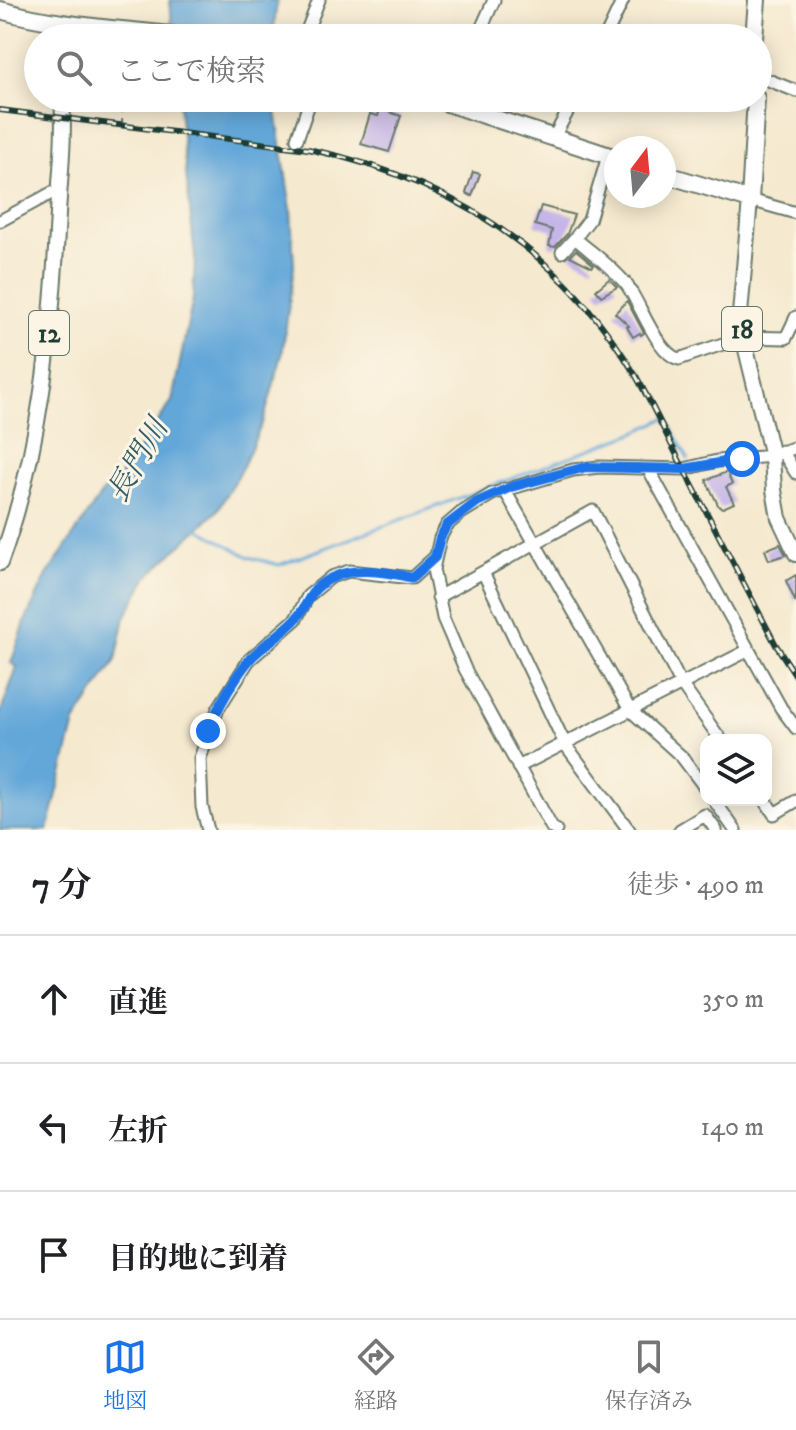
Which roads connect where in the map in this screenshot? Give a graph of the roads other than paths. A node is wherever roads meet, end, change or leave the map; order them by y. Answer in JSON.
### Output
{"nodes":[{"id":1,"x":319,"y":0,"type":"edge"},
{"id":2,"x":494,"y":0,"type":"edge"},
{"id":3,"x":623,"y":0,"type":"edge"},
{"id":4,"x":757,"y":0,"type":"edge"},
{"id":5,"x":0,"y":10,"type":"edge"},
{"id":6,"x":39,"y":24,"type":"edge"},
{"id":7,"x":310,"y":24,"type":"edge"},
{"id":8,"x":483,"y":24,"type":"edge"},
{"id":9,"x":612,"y":24,"type":"edge"},
{"id":10,"x":755,"y":24,"type":"edge"},
{"id":11,"x":772,"y":82,"type":"edge"},
{"id":12,"x":796,"y":91,"type":"edge"},
{"id":13,"x":62,"y":112,"type":"edge"},
{"id":14,"x":306,"y":112,"type":"edge"},
{"id":15,"x":480,"y":112,"type":"edge"},
{"id":16,"x":567,"y":112,"type":"edge"},
{"id":17,"x":755,"y":112,"type":"edge"},
{"id":18,"x":554,"y":137,"type":"junction"},
{"id":19,"x":297,"y":139,"type":"dead end"},
{"id":20,"x":604,"y":154,"type":"edge"},
{"id":21,"x":676,"y":178,"type":"edge"},
{"id":22,"x":604,"y":179,"type":"edge"},
{"id":23,"x":59,"y":189,"type":"junction"},
{"id":24,"x":750,"y":200,"type":"junction"},
{"id":25,"x":0,"y":206,"type":"edge"},
{"id":26,"x":796,"y":213,"type":"edge"},
{"id":27,"x":5,"y":218,"type":"edge"},
{"id":28,"x":575,"y":238,"type":"junction"},
{"id":29,"x":562,"y":252,"type":"dead end"},
{"id":30,"x":796,"y":317,"type":"edge"},
{"id":31,"x":743,"y":337,"type":"junction"},
{"id":32,"x":796,"y":447,"type":"edge"},
{"id":33,"x":777,"y":453,"type":"junction"},
{"id":34,"x":649,"y":470,"type":"junction"},
{"id":35,"x":796,"y":473,"type":"edge"},
{"id":36,"x":504,"y":489,"type":"junction"},
{"id":37,"x":536,"y":543,"type":"junction"},
{"id":38,"x":796,"y":554,"type":"edge"},
{"id":39,"x":435,"y":557,"type":"junction"},
{"id":40,"x":0,"y":563,"type":"edge"},
{"id":41,"x":483,"y":572,"type":"junction"},
{"id":42,"x":438,"y":597,"type":"junction"},
{"id":43,"x":749,"y":650,"type":"junction"},
{"id":44,"x":681,"y":684,"type":"junction"},
{"id":45,"x":630,"y":710,"type":"junction"},
{"id":46,"x":796,"y":728,"type":"edge"},
{"id":47,"x":717,"y":734,"type":"edge"},
{"id":48,"x":564,"y":743,"type":"junction"},
{"id":49,"x":518,"y":767,"type":"junction"},
{"id":50,"x":700,"y":781,"type":"edge"},
{"id":51,"x":796,"y":801,"type":"edge"},
{"id":52,"x":718,"y":806,"type":"edge"},
{"id":53,"x":769,"y":806,"type":"edge"},
{"id":54,"x":208,"y":830,"type":"edge"},
{"id":55,"x":556,"y":830,"type":"edge"},
{"id":56,"x":629,"y":830,"type":"edge"},
{"id":57,"x":680,"y":830,"type":"edge"},
{"id":58,"x":716,"y":830,"type":"edge"},
{"id":59,"x":735,"y":830,"type":"edge"}],
"edges":[{"from":1,"to":7,"type":"street"},
{"from":2,"to":8,"type":"street"},
{"from":3,"to":9,"type":"street"},
{"from":4,"to":10,"type":"highway"},
{"from":5,"to":6,"type":"highway"},
{"from":11,"to":12,"type":"street"},
{"from":13,"to":23,"type":"main road","number":"12"},
{"from":14,"to":19,"type":"street"},
{"from":15,"to":18,"type":"highway"},
{"from":16,"to":18,"type":"street"},
{"from":17,"to":24,"type":"highway"},
{"from":18,"to":20,"type":"highway"},
{"from":21,"to":24,"type":"highway"},
{"from":22,"to":28,"type":"street"},
{"from":23,"to":27,"type":"street"},
{"from":23,"to":40,"type":"main road","number":"12"},
{"from":24,"to":26,"type":"street"},
{"from":24,"to":31,"type":"main road","number":"18"},
{"from":25,"to":27,"type":"street"},
{"from":28,"to":29,"type":"street"},
{"from":28,"to":31,"type":"street"},
{"from":30,"to":31,"type":"street"},
{"from":31,"to":33,"type":"main road","number":"18"},
{"from":32,"to":33,"type":"street"},
{"from":33,"to":34,"type":"street"},
{"from":33,"to":35,"type":"street"},
{"from":33,"to":38,"type":"main road","number":"18"},
{"from":34,"to":36,"type":"street"},
{"from":34,"to":43,"type":"street"},
{"from":36,"to":37,"type":"street"},
{"from":36,"to":39,"type":"street"},
{"from":37,"to":41,"type":"street"},
{"from":37,"to":44,"type":"street"},
{"from":37,"to":45,"type":"street"},
{"from":39,"to":42,"type":"street"},
{"from":39,"to":54,"type":"street"},
{"from":41,"to":42,"type":"street"},
{"from":41,"to":48,"type":"street"},
{"from":42,"to":49,"type":"street"},
{"from":43,"to":44,"type":"street"},
{"from":43,"to":46,"type":"street"},
{"from":44,"to":45,"type":"street"},
{"from":44,"to":47,"type":"street"},
{"from":45,"to":48,"type":"street"},
{"from":45,"to":50,"type":"street"},
{"from":48,"to":49,"type":"street"},
{"from":48,"to":56,"type":"street"},
{"from":49,"to":55,"type":"street"},
{"from":51,"to":53,"type":"street"},
{"from":52,"to":59,"type":"street"},
{"from":57,"to":58,"type":"street"}]}
